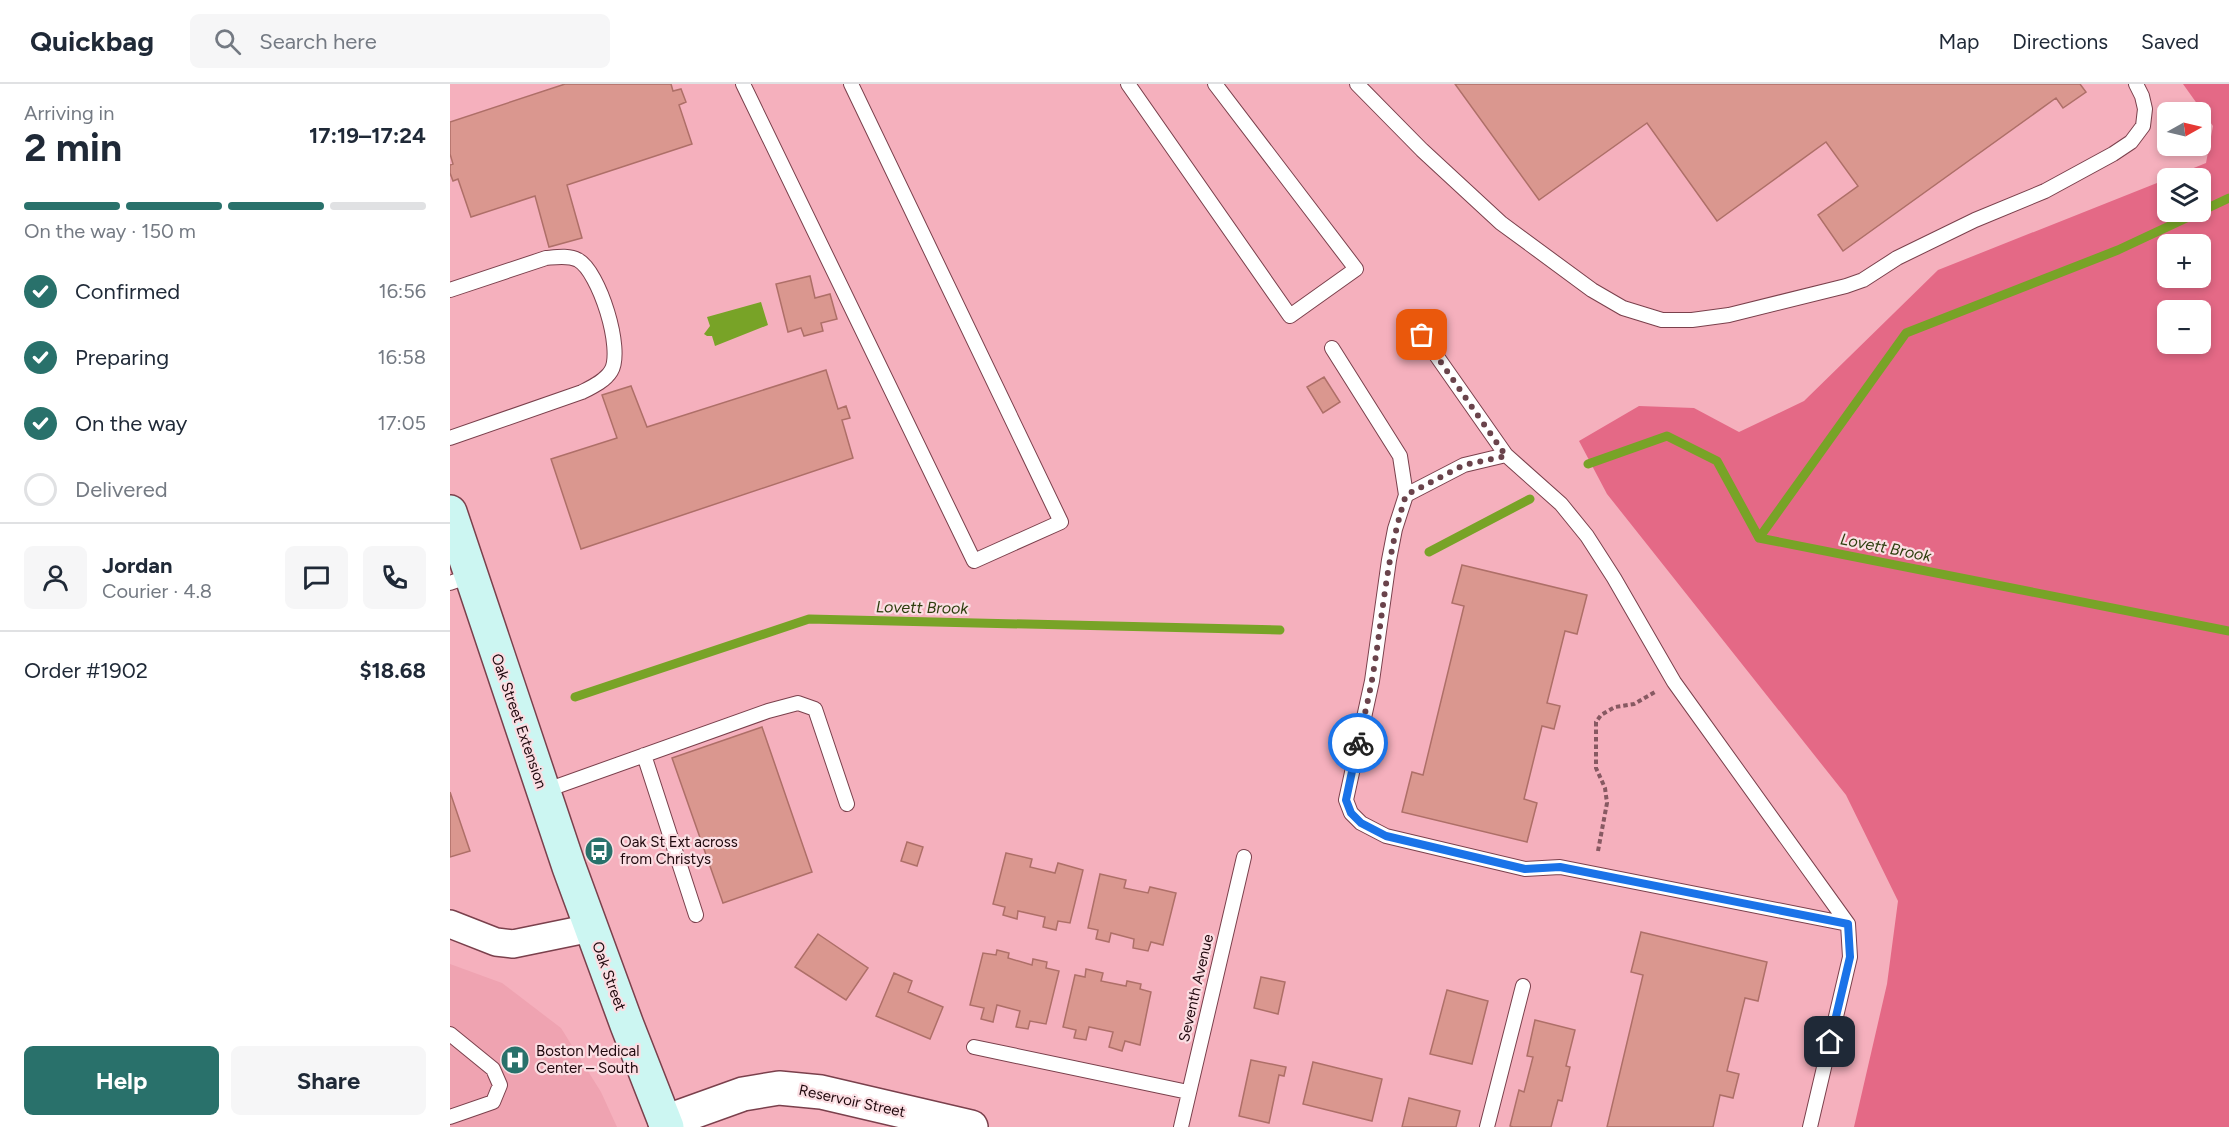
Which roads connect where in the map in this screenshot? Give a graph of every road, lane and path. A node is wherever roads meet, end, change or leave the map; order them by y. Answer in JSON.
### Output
{"nodes":[{"id":1,"x":743,"y":84,"type":"edge"},
{"id":2,"x":851,"y":84,"type":"edge"},
{"id":3,"x":1128,"y":84,"type":"edge"},
{"id":4,"x":1215,"y":84,"type":"edge"},
{"id":5,"x":1358,"y":84,"type":"edge"},
{"id":6,"x":2136,"y":84,"type":"edge"},
{"id":7,"x":450,"y":290,"type":"edge"},
{"id":8,"x":1410,"y":318,"type":"dead end"},
{"id":9,"x":1332,"y":348,"type":"dead end"},
{"id":10,"x":450,"y":438,"type":"edge"},
{"id":11,"x":1506,"y":456,"type":"junction"},
{"id":12,"x":1406,"y":495,"type":"junction"},
{"id":13,"x":450,"y":512,"type":"edge"},
{"id":14,"x":460,"y":579,"type":"edge"},
{"id":15,"x":1674,"y":682,"type":"junction"},
{"id":16,"x":644,"y":755,"type":"junction"},
{"id":17,"x":544,"y":792,"type":"junction"},
{"id":18,"x":847,"y":804,"type":"dead end"},
{"id":19,"x":1244,"y":857,"type":"dead end"},
{"id":20,"x":1593,"y":874,"type":"junction"},
{"id":21,"x":696,"y":915,"type":"dead end"},
{"id":22,"x":450,"y":924,"type":"edge"},
{"id":23,"x":1848,"y":924,"type":"junction"},
{"id":24,"x":591,"y":928,"type":"junction"},
{"id":25,"x":1523,"y":986,"type":"dead end"},
{"id":26,"x":450,"y":1034,"type":"edge"},
{"id":27,"x":974,"y":1047,"type":"dead end"},
{"id":28,"x":1188,"y":1092,"type":"junction"},
{"id":29,"x":450,"y":1117,"type":"edge"},
{"id":30,"x":660,"y":1125,"type":"edge"},
{"id":31,"x":971,"y":1127,"type":"edge"},
{"id":32,"x":1181,"y":1127,"type":"edge"},
{"id":33,"x":1487,"y":1127,"type":"edge"},
{"id":34,"x":1810,"y":1127,"type":"edge"}],
"edges":[{"from":1,"to":2,"type":"lane"},
{"from":3,"to":4,"type":"lane"},
{"from":5,"to":6,"type":"lane"},
{"from":7,"to":10,"type":"lane"},
{"from":8,"to":11,"type":"lane"},
{"from":9,"to":12,"type":"lane"},
{"from":11,"to":12,"type":"lane"},
{"from":11,"to":15,"type":"lane"},
{"from":12,"to":20,"type":"lane"},
{"from":13,"to":14,"type":"main road","name":"Oak Street Extension"},
{"from":14,"to":17,"type":"main road","name":"Oak Street Extension"},
{"from":15,"to":20,"type":"path"},
{"from":15,"to":23,"type":"lane"},
{"from":16,"to":17,"type":"lane"},
{"from":16,"to":18,"type":"lane"},
{"from":16,"to":21,"type":"lane"},
{"from":17,"to":24,"type":"main road","name":"Oak Street Extension"},
{"from":19,"to":28,"type":"lane","name":"Seventh Avenue"},
{"from":20,"to":23,"type":"lane"},
{"from":22,"to":24,"type":"street","name":"Oak Street"},
{"from":23,"to":34,"type":"lane"},
{"from":24,"to":30,"type":"main road","name":"Oak Street"},
{"from":25,"to":33,"type":"lane"},
{"from":26,"to":29,"type":"lane"},
{"from":27,"to":28,"type":"lane"},
{"from":28,"to":32,"type":"lane","name":"Seventh Avenue"},
{"from":30,"to":31,"type":"street","name":"Reservoir Street"}]}
